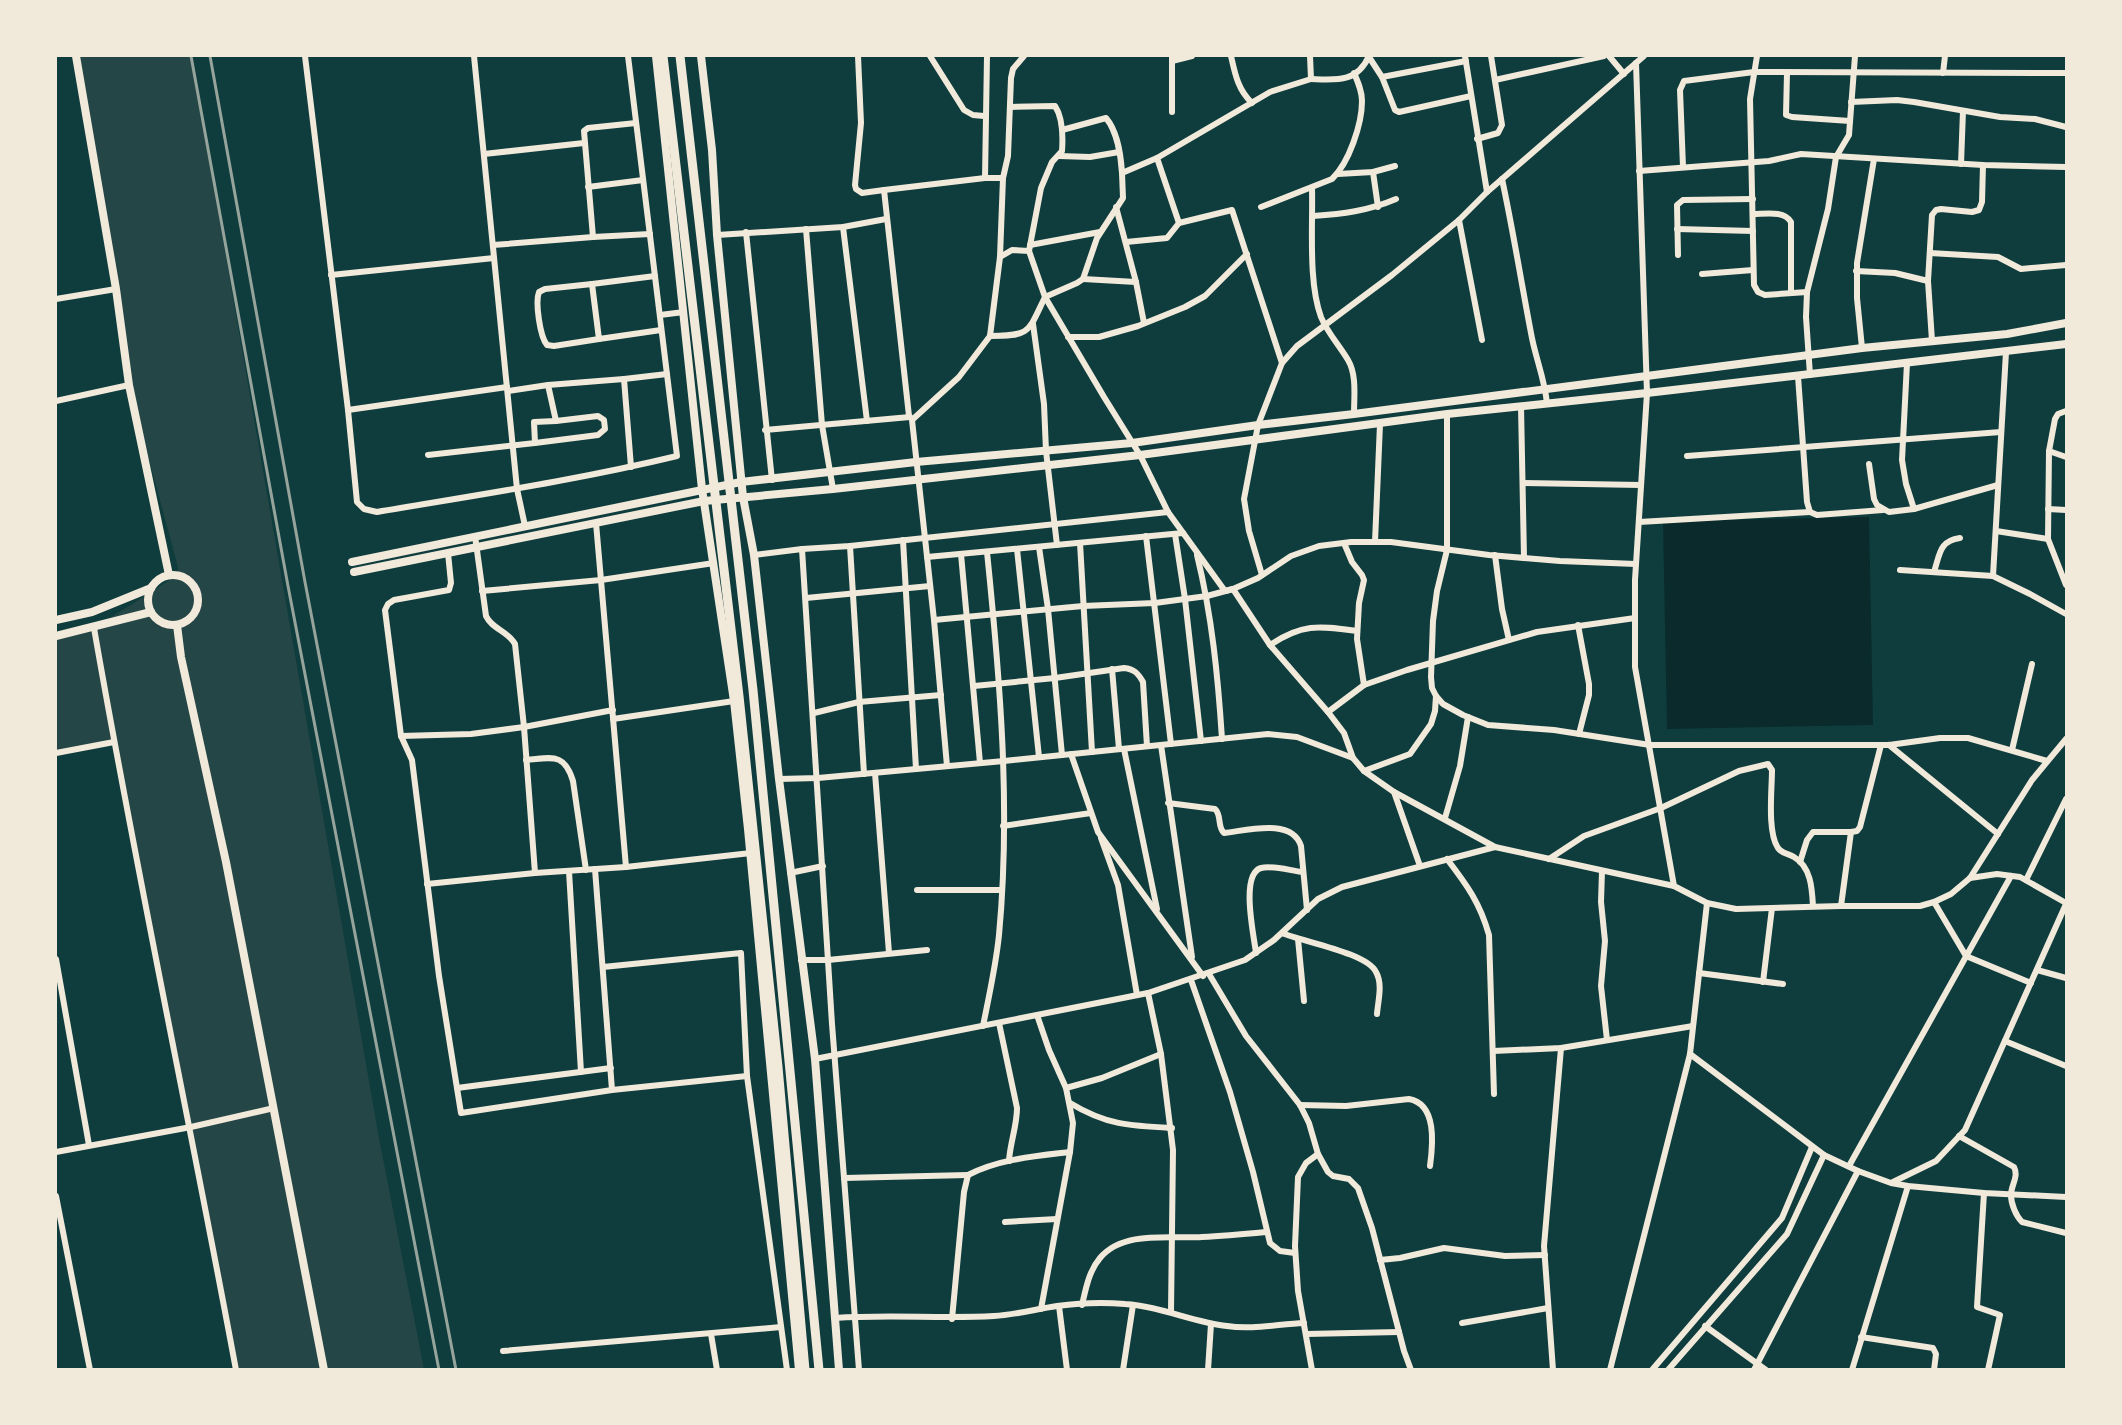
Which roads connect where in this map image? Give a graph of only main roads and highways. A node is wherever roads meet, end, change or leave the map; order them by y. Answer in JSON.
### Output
{"nodes":[{"id":1,"x":76,"y":56,"type":"edge"},
{"id":2,"x":663,"y":56,"type":"edge"},
{"id":3,"x":680,"y":56,"type":"edge"},
{"id":4,"x":169,"y":575,"type":"junction"},
{"id":5,"x":151,"y":588,"type":"junction"},
{"id":6,"x":152,"y":612,"type":"junction"},
{"id":7,"x":56,"y":620,"type":"edge"},
{"id":8,"x":56,"y":636,"type":"edge"},
{"id":9,"x":806,"y":1370,"type":"edge"},
{"id":10,"x":819,"y":1370,"type":"edge"}],
"edges":[{"from":1,"to":4,"type":"main road"},
{"from":2,"to":9,"type":"highway"},
{"from":3,"to":10,"type":"highway"},
{"from":4,"to":5,"type":"main road"},
{"from":4,"to":6,"type":"main road"},
{"from":5,"to":6,"type":"main road"},
{"from":5,"to":7,"type":"main road"},
{"from":6,"to":8,"type":"main road"}]}
